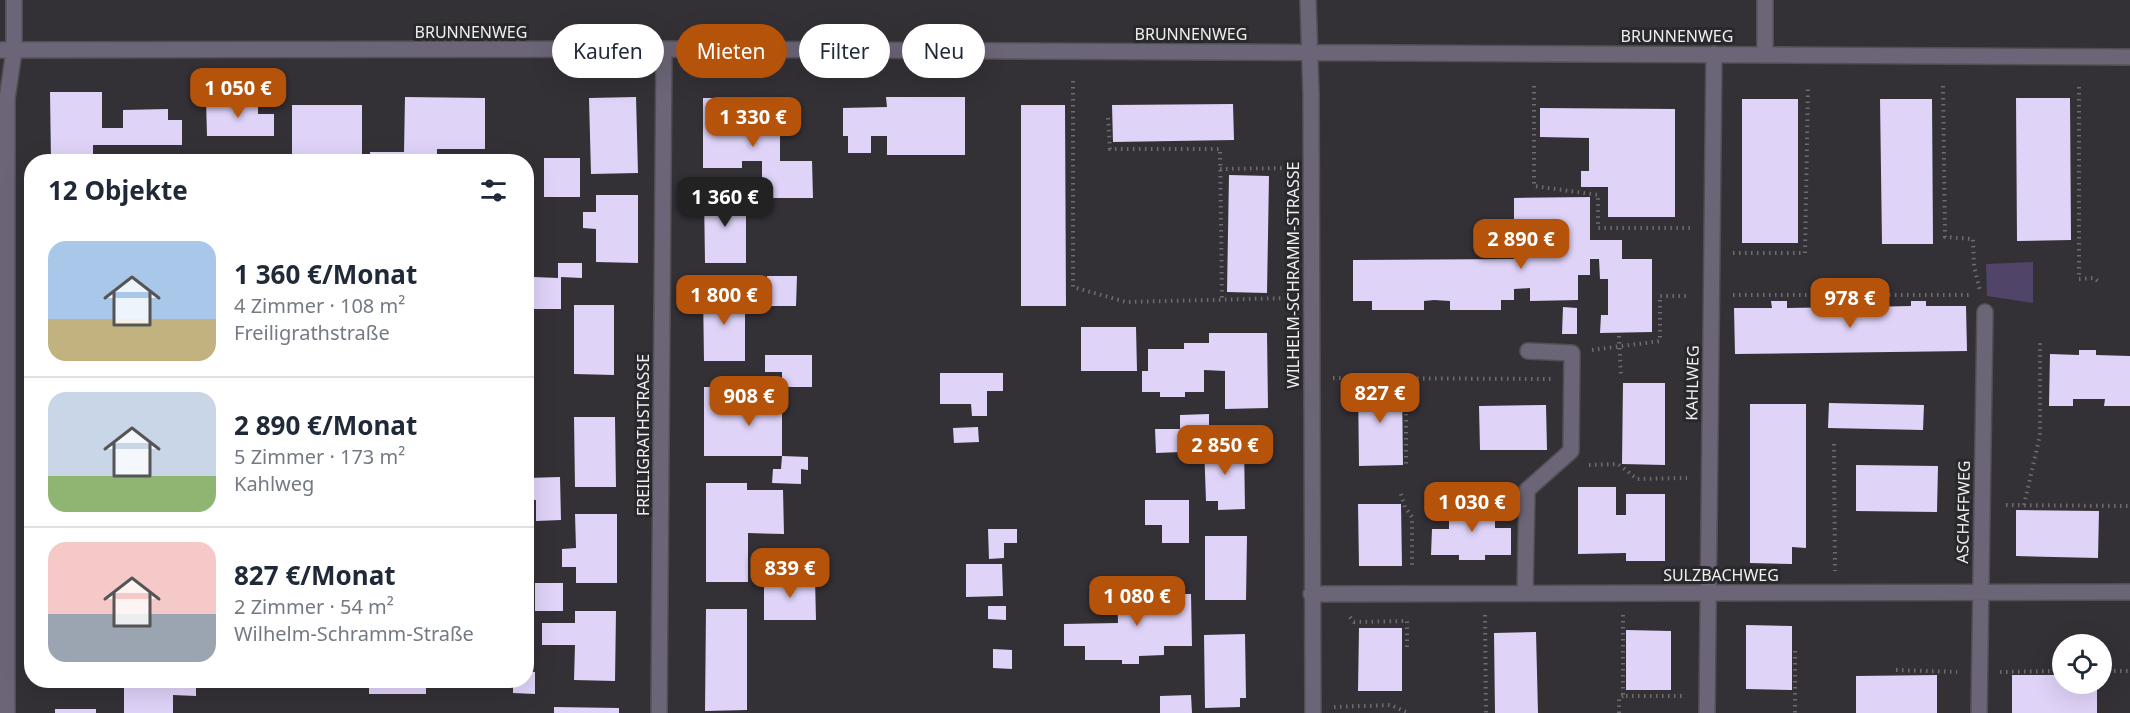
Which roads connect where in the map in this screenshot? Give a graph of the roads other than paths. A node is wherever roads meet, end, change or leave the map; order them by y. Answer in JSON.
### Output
{"nodes":[{"id":1,"x":14,"y":0,"type":"edge"},
{"id":2,"x":1308,"y":0,"type":"edge"},
{"id":3,"x":1765,"y":0,"type":"edge"},
{"id":4,"x":552,"y":49,"type":"edge"},
{"id":5,"x":664,"y":49,"type":"edge"},
{"id":6,"x":7,"y":50,"type":"edge"},
{"id":7,"x":1309,"y":53,"type":"junction"},
{"id":8,"x":1714,"y":54,"type":"junction"},
{"id":9,"x":1765,"y":55,"type":"junction"},
{"id":10,"x":2130,"y":57,"type":"edge"},
{"id":11,"x":664,"y":78,"type":"edge"},
{"id":12,"x":1984,"y":312,"type":"dead end"},
{"id":13,"x":1528,"y":351,"type":"dead end"},
{"id":14,"x":1979,"y":592,"type":"junction"},
{"id":15,"x":2130,"y":592,"type":"edge"},
{"id":16,"x":1525,"y":593,"type":"junction"},
{"id":17,"x":1708,"y":593,"type":"junction"},
{"id":18,"x":1311,"y":594,"type":"junction"},
{"id":19,"x":1313,"y":710,"type":"edge"},
{"id":20,"x":7,"y":713,"type":"edge"},
{"id":21,"x":659,"y":713,"type":"edge"},
{"id":22,"x":1707,"y":713,"type":"edge"},
{"id":23,"x":1978,"y":713,"type":"edge"}],
"edges":[{"from":1,"to":6,"type":"street"},
{"from":2,"to":7,"type":"street","name":"WILHELM-SCHRAMM-STRASSE"},
{"from":3,"to":9,"type":"street"},
{"from":4,"to":6,"type":"street","name":"BRUNNENWEG"},
{"from":5,"to":7,"type":"street","name":"BRUNNENWEG"},
{"from":6,"to":20,"type":"street"},
{"from":7,"to":8,"type":"street","name":"BRUNNENWEG"},
{"from":7,"to":18,"type":"street","name":"WILHELM-SCHRAMM-STRASSE"},
{"from":8,"to":9,"type":"street","name":"BRUNNENWEG"},
{"from":8,"to":17,"type":"street","name":"KAHLWEG"},
{"from":9,"to":10,"type":"street","name":"BRUNNENWEG"},
{"from":11,"to":21,"type":"street","name":"FREILIGRATHSTRASSE"},
{"from":12,"to":14,"type":"street","name":"ASCHAFFWEG"},
{"from":13,"to":16,"type":"street"},
{"from":14,"to":15,"type":"street","name":"SULZBACHWEG"},
{"from":14,"to":17,"type":"street","name":"SULZBACHWEG"},
{"from":14,"to":23,"type":"street","name":"ASCHAFFWEG"},
{"from":16,"to":17,"type":"street","name":"SULZBACHWEG"},
{"from":16,"to":18,"type":"street","name":"SULZBACHWEG"},
{"from":17,"to":22,"type":"street","name":"KAHLWEG"},
{"from":18,"to":19,"type":"street","name":"WILHELM-SCHRAMM-STRASSE"}]}
